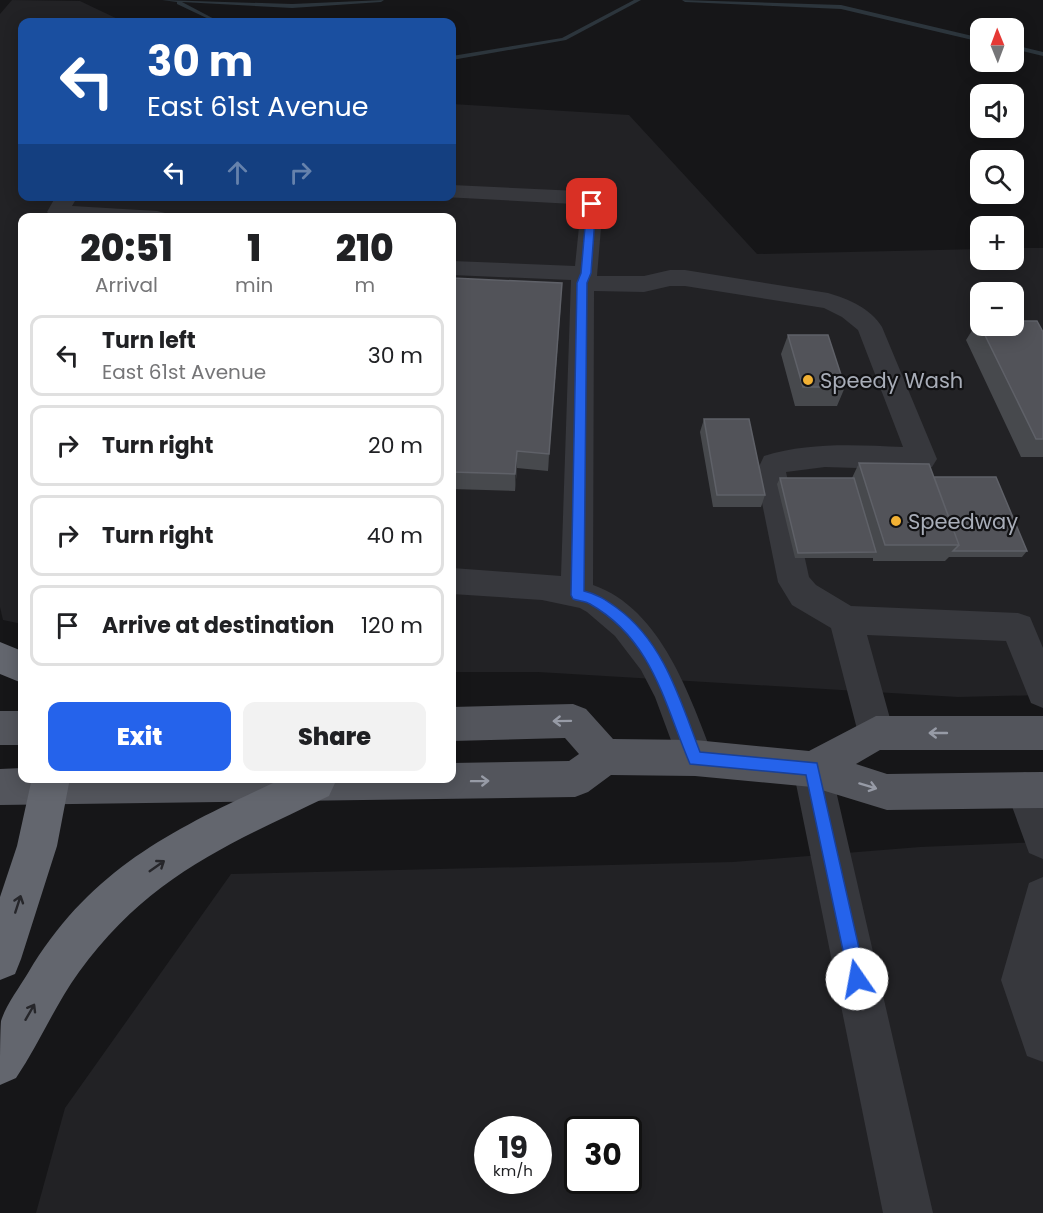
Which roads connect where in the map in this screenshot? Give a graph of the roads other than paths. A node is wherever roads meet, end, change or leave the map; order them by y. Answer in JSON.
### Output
{"nodes":[{"id":1,"x":456,"y":192,"type":"edge"},
{"id":2,"x":64,"y":201,"type":"edge"},
{"id":3,"x":74,"y":213,"type":"edge"},
{"id":4,"x":456,"y":268,"type":"edge"},
{"id":5,"x":584,"y":278,"type":"junction"},
{"id":6,"x":456,"y":581,"type":"edge"},
{"id":7,"x":577,"y":595,"type":"junction"},
{"id":8,"x":846,"y":620,"type":"junction"},
{"id":9,"x":0,"y":657,"type":"edge"},
{"id":10,"x":18,"y":666,"type":"edge"},
{"id":11,"x":1043,"y":692,"type":"edge"},
{"id":12,"x":456,"y":724,"type":"edge"},
{"id":13,"x":0,"y":728,"type":"edge"},
{"id":14,"x":18,"y":728,"type":"edge"},
{"id":15,"x":876,"y":733,"type":"junction"},
{"id":16,"x":1043,"y":733,"type":"edge"},
{"id":17,"x":605,"y":757,"type":"junction"},
{"id":18,"x":695,"y":758,"type":"junction"},
{"id":19,"x":812,"y":769,"type":"junction"},
{"id":20,"x":456,"y":781,"type":"edge"},
{"id":21,"x":40,"y":783,"type":"edge"},
{"id":22,"x":50,"y":783,"type":"edge"},
{"id":23,"x":316,"y":783,"type":"edge"},
{"id":24,"x":0,"y":787,"type":"edge"},
{"id":25,"x":1034,"y":790,"type":"edge"},
{"id":26,"x":1043,"y":839,"type":"edge"},
{"id":27,"x":1042,"y":903,"type":"edge"},
{"id":28,"x":0,"y":959,"type":"edge"},
{"id":29,"x":1043,"y":1040,"type":"edge"},
{"id":30,"x":0,"y":1062,"type":"edge"},
{"id":31,"x":908,"y":1213,"type":"edge"}],
"edges":[{"from":1,"to":5,"type":"street"},
{"from":2,"to":3,"type":"street"},
{"from":4,"to":5,"type":"street"},
{"from":5,"to":7,"type":"street"},
{"from":5,"to":8,"type":"street"},
{"from":6,"to":7,"type":"street"},
{"from":7,"to":18,"type":"street"},
{"from":8,"to":11,"type":"street"},
{"from":8,"to":15,"type":"street"},
{"from":9,"to":10,"type":"highway"},
{"from":17,"to":12,"type":"main road","one_way":true},
{"from":13,"to":14,"type":"main road"},
{"from":16,"to":15,"type":"main road","one_way":true},
{"from":15,"to":19,"type":"main road"},
{"from":17,"to":18,"type":"main road"},
{"from":20,"to":17,"type":"main road","one_way":true},
{"from":18,"to":19,"type":"main road"},
{"from":19,"to":25,"type":"main road","one_way":true},
{"from":19,"to":31,"type":"street"},
{"from":21,"to":24,"type":"main road"},
{"from":28,"to":22,"type":"highway","one_way":true},
{"from":30,"to":23,"type":"highway","one_way":true},
{"from":25,"to":26,"type":"street"},
{"from":27,"to":29,"type":"street"}]}
